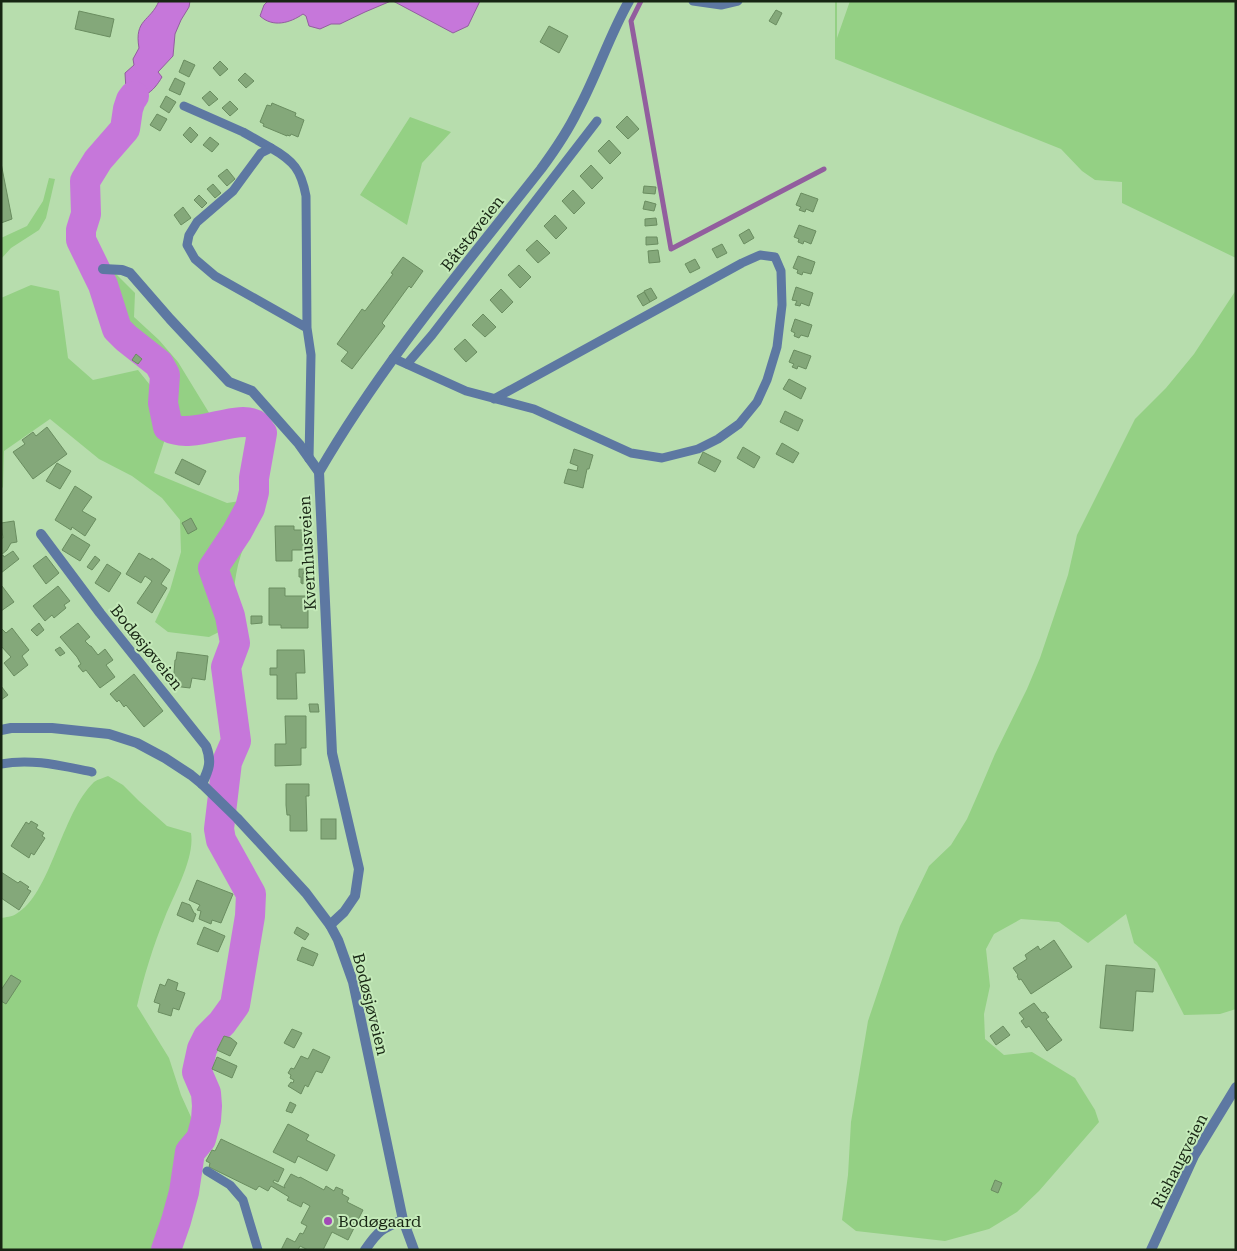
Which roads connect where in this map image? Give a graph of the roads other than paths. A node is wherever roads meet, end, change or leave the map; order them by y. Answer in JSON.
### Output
{"nodes":[{"id":1,"x":629,"y":1,"type":"edge"},
{"id":2,"x":693,"y":1,"type":"edge"},
{"id":3,"x":738,"y":1,"type":"edge"},
{"id":4,"x":184,"y":106,"type":"dead end"},
{"id":5,"x":598,"y":121,"type":"dead end"},
{"id":6,"x":271,"y":148,"type":"junction"},
{"id":7,"x":103,"y":268,"type":"dead end"},
{"id":8,"x":307,"y":328,"type":"junction"},
{"id":9,"x":393,"y":358,"type":"junction"},
{"id":10,"x":407,"y":364,"type":"junction"},
{"id":11,"x":494,"y":399,"type":"junction"},
{"id":12,"x":310,"y":459,"type":"junction"},
{"id":13,"x":319,"y":472,"type":"junction"},
{"id":14,"x":41,"y":534,"type":"dead end"},
{"id":15,"x":1,"y":730,"type":"edge"},
{"id":16,"x":1,"y":764,"type":"edge"},
{"id":17,"x":92,"y":772,"type":"dead end"},
{"id":18,"x":202,"y":784,"type":"junction"},
{"id":19,"x":330,"y":925,"type":"junction"},
{"id":20,"x":1236,"y":1088,"type":"edge"},
{"id":21,"x":207,"y":1171,"type":"dead end"},
{"id":22,"x":403,"y":1220,"type":"junction"},
{"id":23,"x":258,"y":1250,"type":"edge"},
{"id":24,"x":365,"y":1250,"type":"edge"},
{"id":25,"x":414,"y":1250,"type":"edge"},
{"id":26,"x":1151,"y":1250,"type":"edge"}],
"edges":[{"from":1,"to":9,"type":"street","name":"Båtstøveien"},
{"from":2,"to":3,"type":"lane"},
{"from":4,"to":6,"type":"lane"},
{"from":5,"to":10,"type":"lane"},
{"from":6,"to":8,"type":"lane"},
{"from":6,"to":8,"type":"lane"},
{"from":7,"to":12,"type":"street","name":"Kvernhusveien"},
{"from":8,"to":12,"type":"lane"},
{"from":9,"to":10,"type":"lane"},
{"from":9,"to":13,"type":"street","name":"Båtstøveien"},
{"from":10,"to":11,"type":"lane"},
{"from":11,"to":11,"type":"lane"},
{"from":12,"to":13,"type":"street","name":"Kvernhusveien"},
{"from":13,"to":19,"type":"street","name":"Kvernhusveien"},
{"from":14,"to":18,"type":"street","name":"Bodøsjøveien"},
{"from":15,"to":18,"type":"street","name":"Bodøsjøveien"},
{"from":16,"to":17,"type":"lane"},
{"from":18,"to":19,"type":"street","name":"Bodøsjøveien"},
{"from":19,"to":22,"type":"street","name":"Bodøsjøveien"},
{"from":20,"to":26,"type":"street","name":"Rishaugveien"},
{"from":21,"to":23,"type":"lane"},
{"from":22,"to":24,"type":"street"},
{"from":22,"to":25,"type":"street","name":"Bodøsjøveien"}]}
